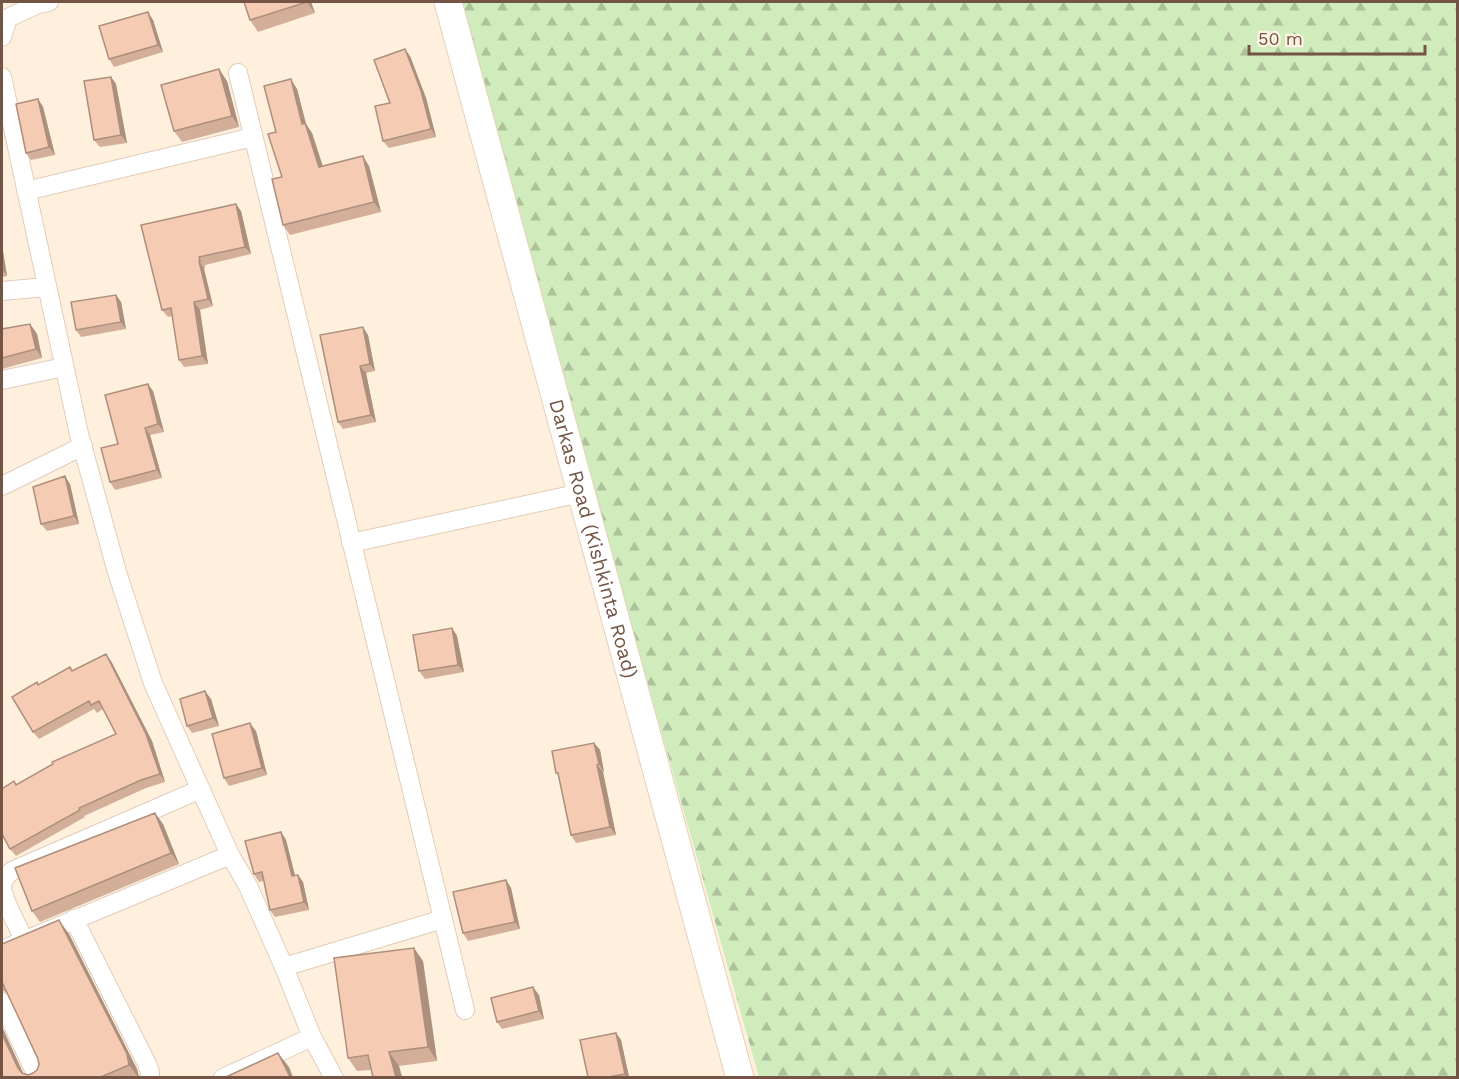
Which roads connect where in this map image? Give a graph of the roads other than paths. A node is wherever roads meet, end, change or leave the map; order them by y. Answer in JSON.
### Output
{"nodes":[{"id":1,"x":49,"y":2,"type":"edge"},
{"id":2,"x":448,"y":2,"type":"edge"},
{"id":3,"x":5,"y":16,"type":"edge"},
{"id":4,"x":2,"y":37,"type":"edge"},
{"id":5,"x":238,"y":74,"type":"dead end"},
{"id":6,"x":2,"y":77,"type":"edge"},
{"id":7,"x":253,"y":137,"type":"junction"},
{"id":8,"x":26,"y":191,"type":"junction"},
{"id":9,"x":46,"y":287,"type":"junction"},
{"id":10,"x":2,"y":291,"type":"edge"},
{"id":11,"x":64,"y":367,"type":"junction"},
{"id":12,"x":2,"y":380,"type":"edge"},
{"id":13,"x":82,"y":446,"type":"junction"},
{"id":14,"x":2,"y":486,"type":"edge"},
{"id":15,"x":581,"y":493,"type":"junction"},
{"id":16,"x":351,"y":543,"type":"junction"},
{"id":17,"x":201,"y":789,"type":"junction"},
{"id":18,"x":230,"y":855,"type":"junction"},
{"id":19,"x":74,"y":919,"type":"junction"},
{"id":20,"x":443,"y":919,"type":"junction"},
{"id":21,"x":24,"y":940,"type":"junction"},
{"id":22,"x":2,"y":950,"type":"edge"},
{"id":23,"x":285,"y":967,"type":"junction"},
{"id":24,"x":2,"y":1002,"type":"edge"},
{"id":25,"x":465,"y":1010,"type":"dead end"},
{"id":26,"x":312,"y":1037,"type":"junction"},
{"id":27,"x":38,"y":1077,"type":"edge"},
{"id":28,"x":150,"y":1077,"type":"edge"},
{"id":29,"x":223,"y":1077,"type":"edge"},
{"id":30,"x":334,"y":1077,"type":"edge"},
{"id":31,"x":740,"y":1077,"type":"edge"}],
"edges":[{"from":1,"to":3,"type":"street"},
{"from":2,"to":15,"type":"main road","name":"Darkas Road (Kishkinta Road)"},
{"from":3,"to":4,"type":"street"},
{"from":5,"to":7,"type":"street"},
{"from":6,"to":8,"type":"street"},
{"from":7,"to":8,"type":"street"},
{"from":7,"to":16,"type":"street"},
{"from":8,"to":9,"type":"street"},
{"from":9,"to":10,"type":"street"},
{"from":9,"to":11,"type":"street"},
{"from":11,"to":12,"type":"street"},
{"from":11,"to":13,"type":"street"},
{"from":13,"to":14,"type":"street"},
{"from":13,"to":17,"type":"street"},
{"from":15,"to":16,"type":"street"},
{"from":15,"to":31,"type":"main road","name":"Darkas Road (Kishkinta Road)"},
{"from":16,"to":20,"type":"street"},
{"from":17,"to":18,"type":"street"},
{"from":17,"to":21,"type":"street"},
{"from":18,"to":19,"type":"street"},
{"from":18,"to":23,"type":"street"},
{"from":19,"to":21,"type":"street"},
{"from":19,"to":28,"type":"street"},
{"from":20,"to":23,"type":"street"},
{"from":20,"to":25,"type":"street"},
{"from":21,"to":22,"type":"street"},
{"from":23,"to":26,"type":"street"},
{"from":24,"to":27,"type":"street"},
{"from":26,"to":29,"type":"street"},
{"from":26,"to":30,"type":"street"}]}
